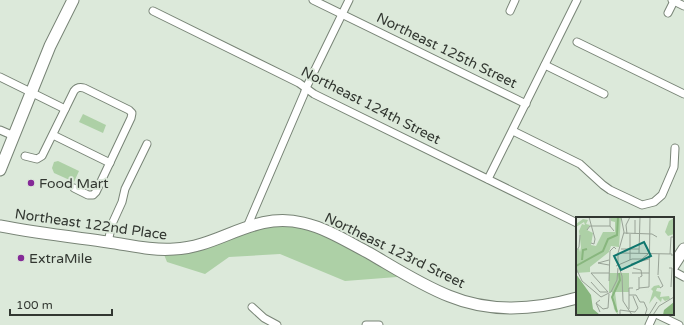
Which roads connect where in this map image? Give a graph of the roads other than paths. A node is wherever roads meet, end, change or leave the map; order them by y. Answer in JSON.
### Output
{"nodes":[{"id":1,"x":72,"y":0,"type":"edge"},
{"id":2,"x":313,"y":0,"type":"edge"},
{"id":3,"x":349,"y":0,"type":"edge"},
{"id":4,"x":515,"y":0,"type":"edge"},
{"id":5,"x":577,"y":0,"type":"edge"},
{"id":6,"x":673,"y":0,"type":"edge"},
{"id":7,"x":684,"y":6,"type":"edge"},
{"id":8,"x":153,"y":11,"type":"dead end"},
{"id":9,"x":510,"y":11,"type":"dead end"},
{"id":10,"x":668,"y":13,"type":"dead end"},
{"id":11,"x":342,"y":14,"type":"junction"},
{"id":12,"x":577,"y":42,"type":"dead end"},
{"id":13,"x":545,"y":65,"type":"junction"},
{"id":14,"x":0,"y":78,"type":"edge"},
{"id":15,"x":306,"y":88,"type":"junction"},
{"id":16,"x":32,"y":93,"type":"junction"},
{"id":17,"x":604,"y":94,"type":"dead end"},
{"id":18,"x":684,"y":94,"type":"edge"},
{"id":19,"x":526,"y":104,"type":"junction"},
{"id":20,"x":65,"y":109,"type":"junction"},
{"id":21,"x":0,"y":130,"type":"edge"},
{"id":22,"x":513,"y":131,"type":"junction"},
{"id":23,"x":53,"y":135,"type":"junction"},
{"id":24,"x":14,"y":136,"type":"junction"},
{"id":25,"x":146,"y":144,"type":"dead end"},
{"id":26,"x":675,"y":148,"type":"dead end"},
{"id":27,"x":25,"y":156,"type":"dead end"},
{"id":28,"x":110,"y":163,"type":"junction"},
{"id":29,"x":0,"y":170,"type":"edge"},
{"id":30,"x":488,"y":179,"type":"junction"},
{"id":31,"x":74,"y":188,"type":"dead end"},
{"id":32,"x":576,"y":223,"type":"edge"},
{"id":33,"x":0,"y":226,"type":"edge"},
{"id":34,"x":247,"y":227,"type":"junction"},
{"id":35,"x":108,"y":242,"type":"junction"},
{"id":36,"x":684,"y":249,"type":"edge"},
{"id":37,"x":674,"y":264,"type":"edge"},
{"id":38,"x":674,"y":272,"type":"edge"},
{"id":39,"x":684,"y":277,"type":"edge"},
{"id":40,"x":576,"y":298,"type":"edge"},
{"id":41,"x":252,"y":307,"type":"dead end"},
{"id":42,"x":654,"y":315,"type":"edge"},
{"id":43,"x":657,"y":315,"type":"edge"},
{"id":44,"x":277,"y":325,"type":"edge"},
{"id":45,"x":366,"y":325,"type":"edge"},
{"id":46,"x":379,"y":325,"type":"edge"},
{"id":47,"x":648,"y":325,"type":"edge"},
{"id":48,"x":679,"y":325,"type":"edge"}],
"edges":[{"from":1,"to":16,"type":"street"},
{"from":2,"to":11,"type":"street","name":"Northeast 125th Street"},
{"from":3,"to":11,"type":"street"},
{"from":4,"to":9,"type":"street"},
{"from":5,"to":13,"type":"street"},
{"from":6,"to":7,"type":"street"},
{"from":6,"to":10,"type":"street"},
{"from":8,"to":15,"type":"street","name":"Northeast 124th Street"},
{"from":11,"to":15,"type":"street"},
{"from":11,"to":19,"type":"street","name":"Northeast 125th Street"},
{"from":12,"to":18,"type":"street"},
{"from":13,"to":17,"type":"street"},
{"from":13,"to":19,"type":"street"},
{"from":14,"to":16,"type":"street"},
{"from":15,"to":30,"type":"street","name":"Northeast 124th Street"},
{"from":15,"to":34,"type":"street"},
{"from":16,"to":20,"type":"street"},
{"from":16,"to":24,"type":"street"},
{"from":19,"to":22,"type":"street"},
{"from":20,"to":23,"type":"street"},
{"from":20,"to":28,"type":"street"},
{"from":21,"to":24,"type":"street"},
{"from":22,"to":26,"type":"street"},
{"from":22,"to":30,"type":"street"},
{"from":23,"to":27,"type":"street"},
{"from":23,"to":28,"type":"street"},
{"from":24,"to":29,"type":"street"},
{"from":25,"to":35,"type":"street"},
{"from":28,"to":31,"type":"street"},
{"from":30,"to":32,"type":"street","name":"Northeast 124th Street"},
{"from":33,"to":35,"type":"street","name":"Northeast 122nd Place"},
{"from":34,"to":35,"type":"street","name":"Northeast 122nd Place"},
{"from":34,"to":40,"type":"street","name":"Northeast 123rd Street"},
{"from":36,"to":37,"type":"street"},
{"from":38,"to":39,"type":"street"},
{"from":41,"to":44,"type":"street"},
{"from":42,"to":47,"type":"street"},
{"from":43,"to":48,"type":"street"},
{"from":45,"to":46,"type":"street"}]}
